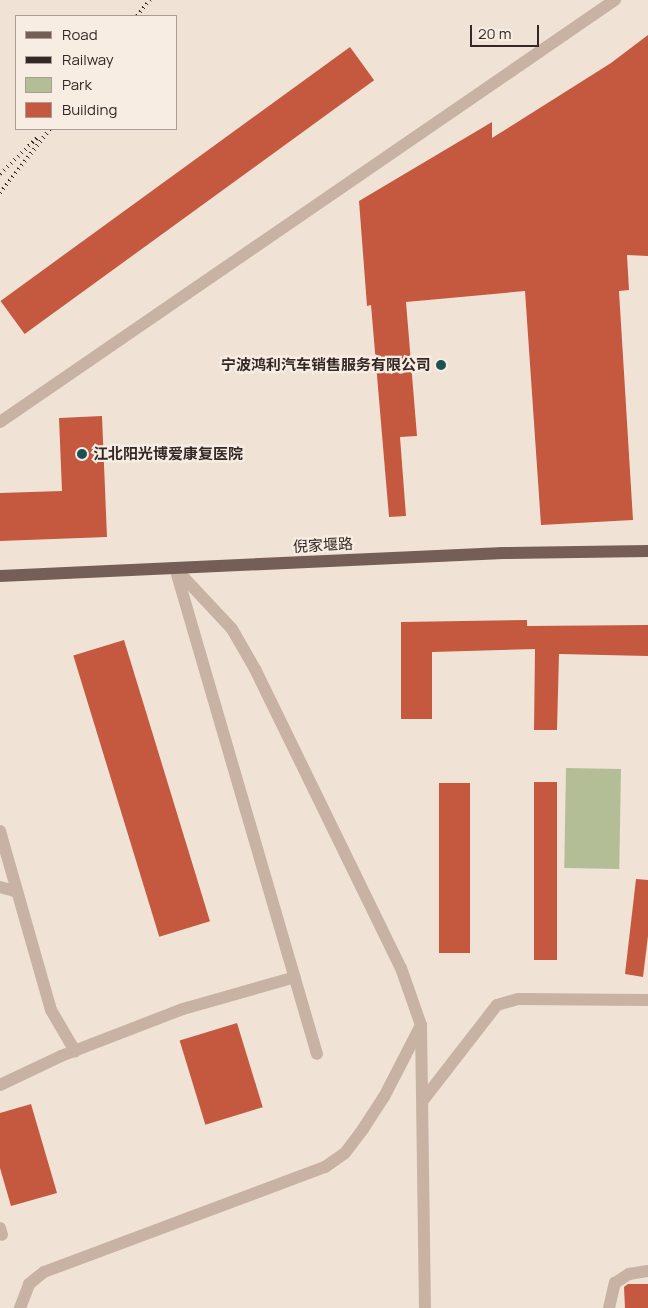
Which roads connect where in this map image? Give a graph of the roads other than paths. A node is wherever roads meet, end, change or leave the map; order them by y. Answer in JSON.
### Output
{"nodes":[{"id":1,"x":616,"y":0,"type":"edge"},
{"id":2,"x":0,"y":422,"type":"edge"},
{"id":3,"x":648,"y":551,"type":"edge"},
{"id":4,"x":175,"y":568,"type":"junction"},
{"id":5,"x":0,"y":576,"type":"edge"},
{"id":6,"x":0,"y":831,"type":"edge"},
{"id":7,"x":0,"y":887,"type":"edge"},
{"id":8,"x":15,"y":891,"type":"junction"},
{"id":9,"x":295,"y":977,"type":"junction"},
{"id":10,"x":648,"y":1000,"type":"edge"},
{"id":11,"x":421,"y":1025,"type":"junction"},
{"id":12,"x":75,"y":1051,"type":"junction"},
{"id":13,"x":317,"y":1054,"type":"dead end"},
{"id":14,"x":0,"y":1085,"type":"edge"},
{"id":15,"x":424,"y":1099,"type":"junction"},
{"id":16,"x":648,"y":1271,"type":"edge"},
{"id":17,"x":20,"y":1308,"type":"edge"},
{"id":18,"x":425,"y":1308,"type":"edge"},
{"id":19,"x":609,"y":1308,"type":"edge"}],
"edges":[{"from":1,"to":2,"type":"street"},
{"from":3,"to":4,"type":"main road","name":"倪家堰路"},
{"from":4,"to":5,"type":"main road","name":"倪家堰路"},
{"from":4,"to":9,"type":"street"},
{"from":4,"to":11,"type":"street"},
{"from":6,"to":8,"type":"street"},
{"from":7,"to":8,"type":"street"},
{"from":8,"to":12,"type":"street"},
{"from":9,"to":12,"type":"street"},
{"from":9,"to":13,"type":"street"},
{"from":10,"to":15,"type":"street"},
{"from":11,"to":15,"type":"street"},
{"from":11,"to":17,"type":"street"},
{"from":12,"to":14,"type":"street"},
{"from":15,"to":18,"type":"street"},
{"from":16,"to":19,"type":"street"}]}
